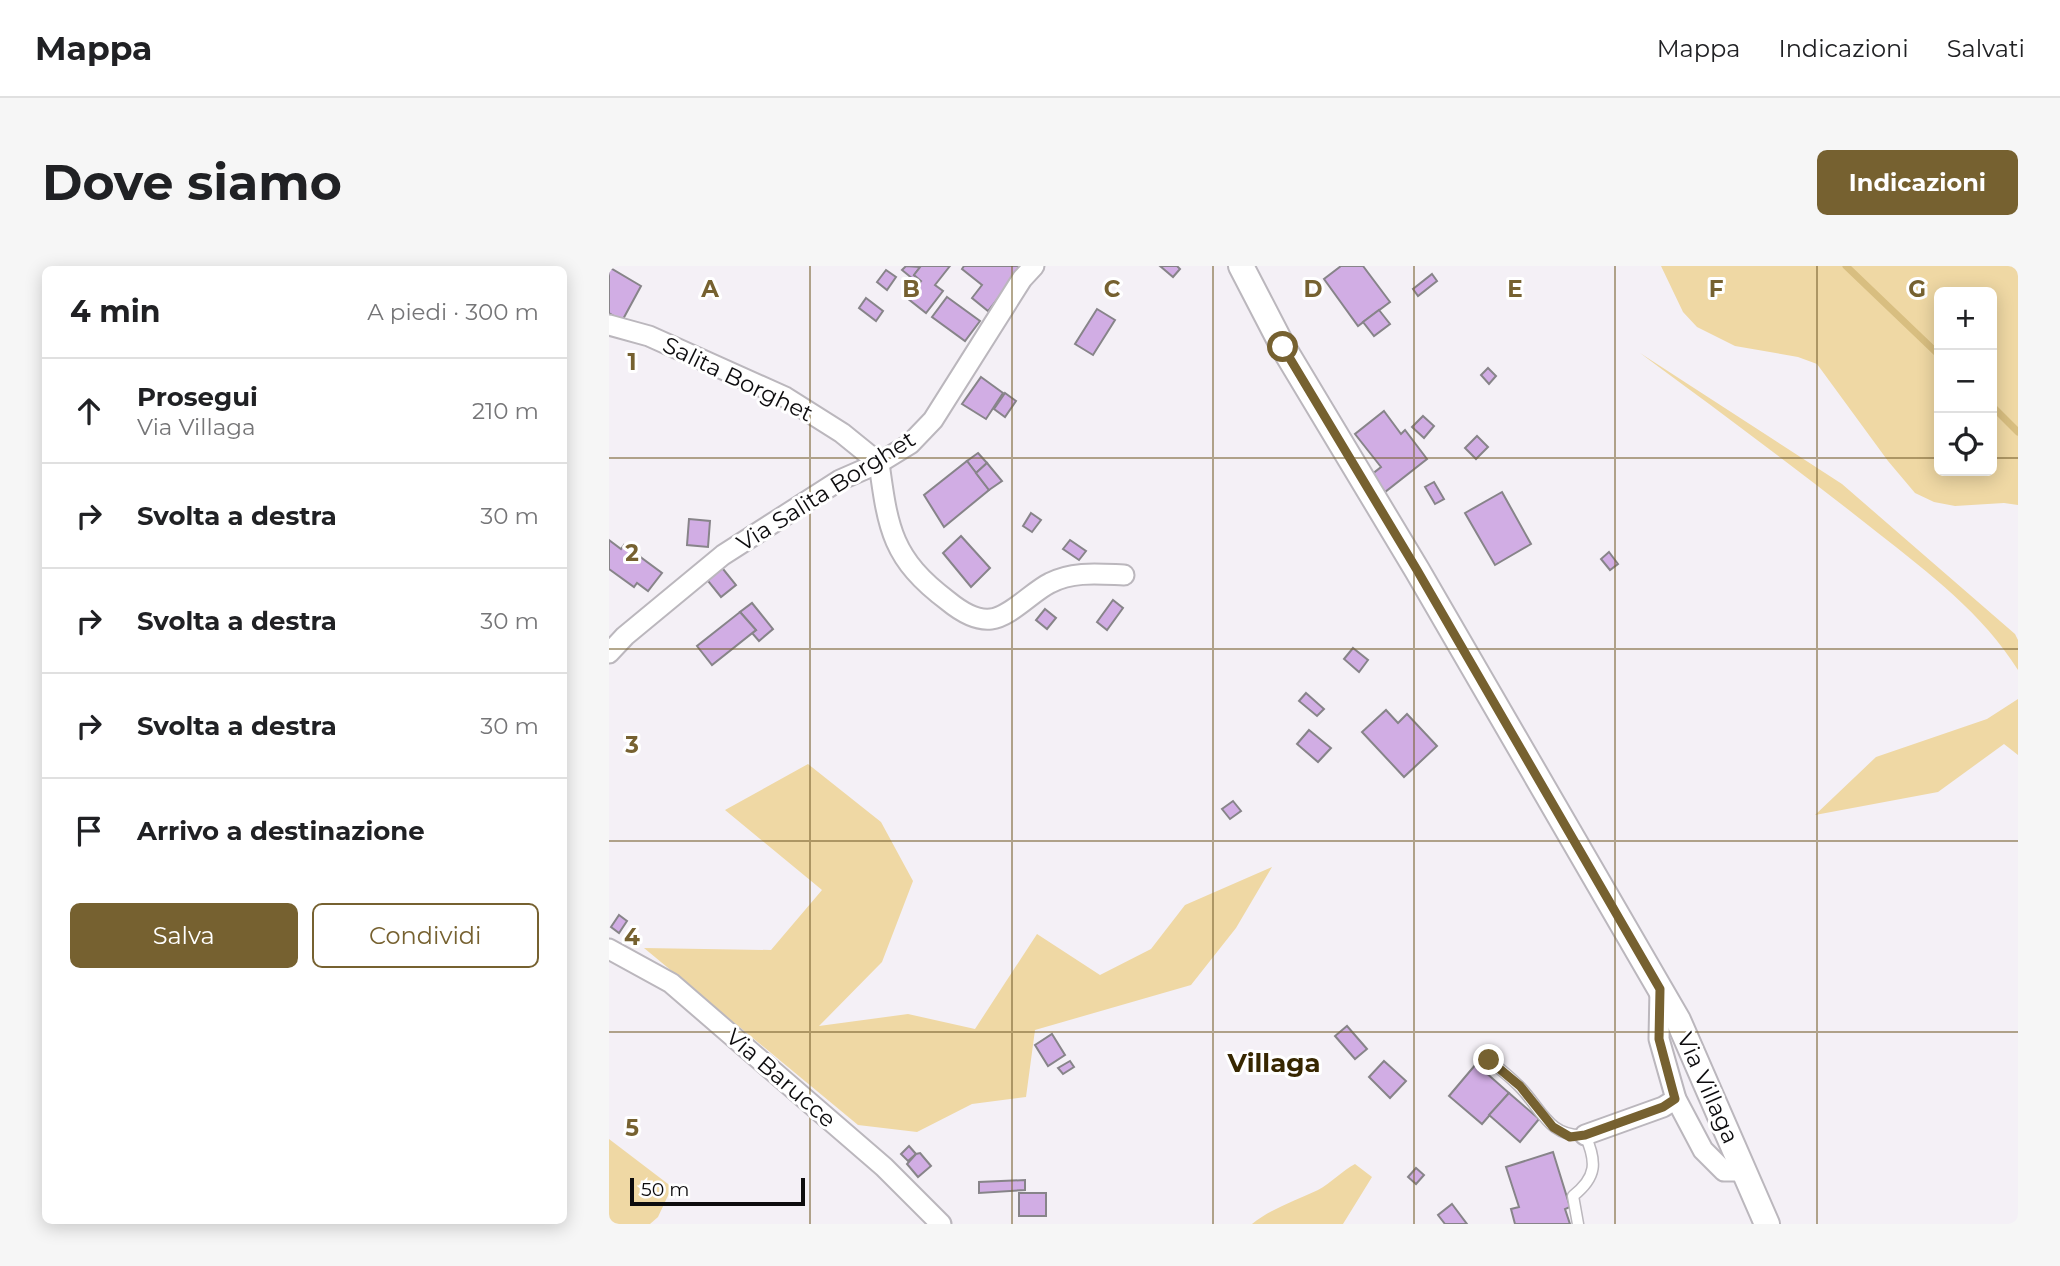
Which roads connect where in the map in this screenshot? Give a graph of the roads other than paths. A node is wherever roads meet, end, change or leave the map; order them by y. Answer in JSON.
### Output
{"nodes":[{"id":1,"x":1034,"y":266,"type":"edge"},
{"id":2,"x":1241,"y":266,"type":"edge"},
{"id":3,"x":609,"y":325,"type":"edge"},
{"id":4,"x":879,"y":463,"type":"junction"},
{"id":5,"x":1124,"y":575,"type":"dead end"},
{"id":6,"x":609,"y":653,"type":"edge"},
{"id":7,"x":609,"y":949,"type":"edge"},
{"id":8,"x":1660,"y":989,"type":"junction"},
{"id":9,"x":1489,"y":1060,"type":"dead end"},
{"id":10,"x":1675,"y":1099,"type":"junction"},
{"id":11,"x":1585,"y":1135,"type":"junction"},
{"id":12,"x":1745,"y":1171,"type":"junction"},
{"id":13,"x":941,"y":1224,"type":"edge"},
{"id":14,"x":1578,"y":1224,"type":"edge"},
{"id":15,"x":1767,"y":1224,"type":"edge"}],
"edges":[{"from":1,"to":4,"type":"street","name":"Via Salita Borghet"},
{"from":2,"to":8,"type":"street","name":"Via Villaga"},
{"from":3,"to":4,"type":"street","name":"Salita Borghet"},
{"from":4,"to":5,"type":"street"},
{"from":4,"to":6,"type":"street","name":"Via Salita Borghet"},
{"from":7,"to":13,"type":"street","name":"Via Barucce"},
{"from":8,"to":10,"type":"street"},
{"from":8,"to":12,"type":"street","name":"Via Villaga"},
{"from":9,"to":11,"type":"lane"},
{"from":10,"to":11,"type":"street"},
{"from":10,"to":12,"type":"street"},
{"from":11,"to":14,"type":"lane"},
{"from":12,"to":15,"type":"street","name":"Via Villaga"}]}
